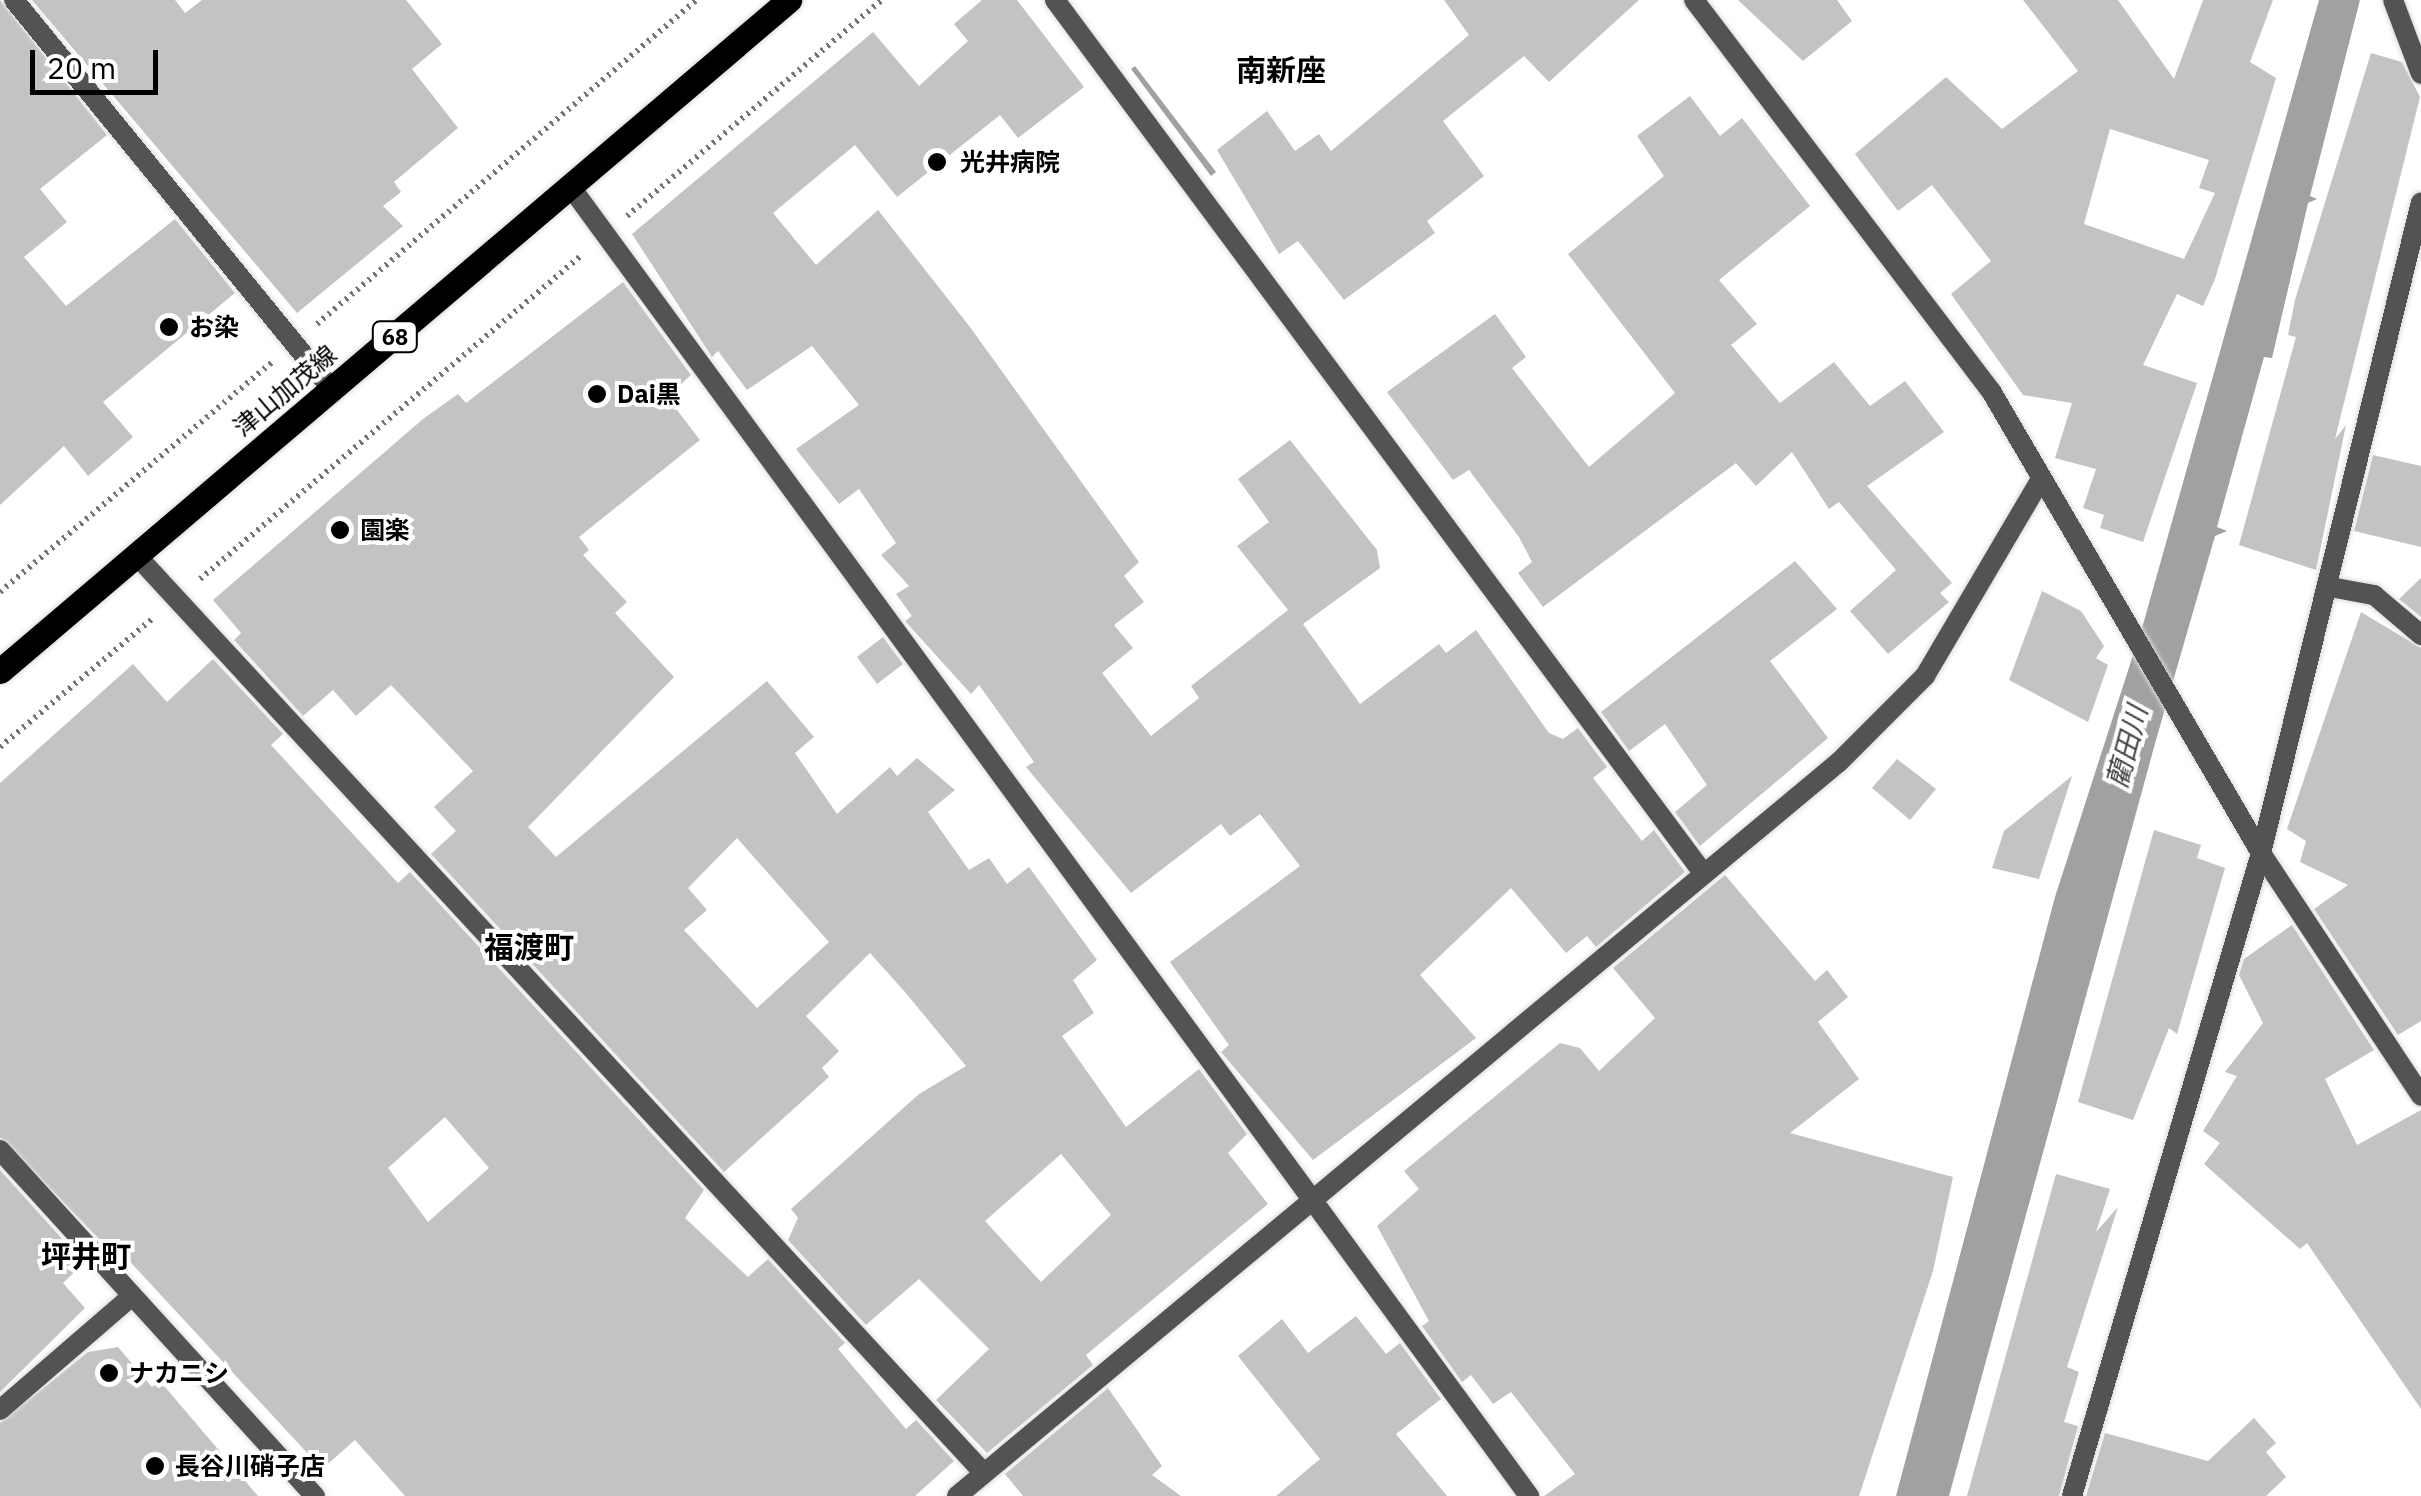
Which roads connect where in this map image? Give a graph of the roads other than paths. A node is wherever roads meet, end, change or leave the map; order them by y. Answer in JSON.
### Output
{"nodes":[{"id":1,"x":14,"y":0,"type":"edge"},
{"id":2,"x":789,"y":0,"type":"edge"},
{"id":3,"x":1055,"y":0,"type":"edge"},
{"id":4,"x":1694,"y":0,"type":"edge"},
{"id":5,"x":2393,"y":0,"type":"edge"},
{"id":6,"x":2421,"y":74,"type":"edge"},
{"id":7,"x":570,"y":186,"type":"junction"},
{"id":8,"x":2421,"y":202,"type":"edge"},
{"id":9,"x":332,"y":391,"type":"junction"},
{"id":10,"x":2040,"y":481,"type":"junction"},
{"id":11,"x":136,"y":556,"type":"junction"},
{"id":12,"x":2330,"y":588,"type":"junction"},
{"id":13,"x":2421,"y":636,"type":"edge"},
{"id":14,"x":0,"y":671,"type":"edge"},
{"id":15,"x":2261,"y":852,"type":"junction"},
{"id":16,"x":1702,"y":873,"type":"junction"},
{"id":17,"x":2421,"y":1096,"type":"edge"},
{"id":18,"x":0,"y":1150,"type":"edge"},
{"id":19,"x":1312,"y":1197,"type":"junction"},
{"id":20,"x":132,"y":1296,"type":"junction"},
{"id":21,"x":0,"y":1410,"type":"edge"},
{"id":22,"x":984,"y":1472,"type":"junction"},
{"id":23,"x":315,"y":1496,"type":"edge"},
{"id":24,"x":957,"y":1496,"type":"edge"},
{"id":25,"x":1529,"y":1496,"type":"edge"},
{"id":26,"x":2072,"y":1496,"type":"edge"}],
"edges":[{"from":1,"to":9,"type":"street"},
{"from":2,"to":7,"type":"main road","name":"津山加茂線","number":"68"},
{"from":3,"to":16,"type":"street"},
{"from":4,"to":10,"type":"street"},
{"from":5,"to":6,"type":"street"},
{"from":7,"to":9,"type":"main road","name":"津山加茂線","number":"68"},
{"from":7,"to":19,"type":"street"},
{"from":8,"to":12,"type":"street"},
{"from":9,"to":11,"type":"main road","name":"津山加茂線","number":"68"},
{"from":10,"to":15,"type":"street"},
{"from":10,"to":16,"type":"street"},
{"from":11,"to":14,"type":"main road","name":"津山加茂線","number":"68"},
{"from":11,"to":22,"type":"street"},
{"from":12,"to":13,"type":"street"},
{"from":12,"to":15,"type":"street"},
{"from":15,"to":17,"type":"street"},
{"from":15,"to":26,"type":"street"},
{"from":16,"to":19,"type":"street"},
{"from":18,"to":20,"type":"street"},
{"from":19,"to":22,"type":"street"},
{"from":19,"to":25,"type":"street"},
{"from":20,"to":21,"type":"street"},
{"from":20,"to":23,"type":"street"},
{"from":22,"to":24,"type":"street"}]}
